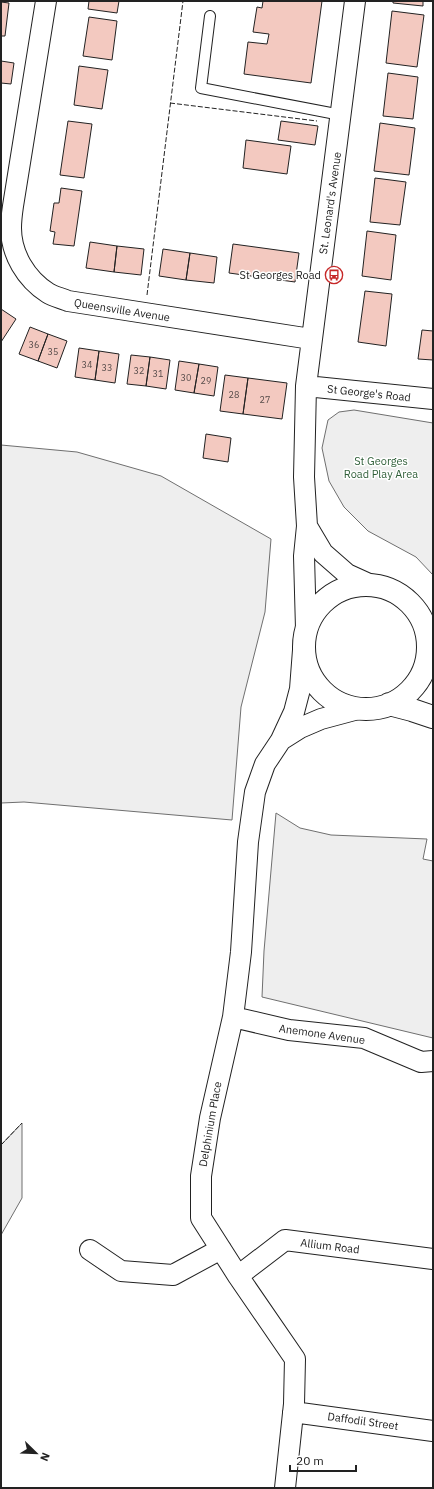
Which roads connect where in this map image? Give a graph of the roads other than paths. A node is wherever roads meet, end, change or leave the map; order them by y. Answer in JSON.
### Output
{"nodes":[{"id":1,"x":46,"y":1,"type":"edge"},
{"id":2,"x":355,"y":1,"type":"edge"},
{"id":3,"x":210,"y":16,"type":"dead end"},
{"id":4,"x":341,"y":115,"type":"junction"},
{"id":5,"x":312,"y":339,"type":"junction"},
{"id":6,"x":306,"y":386,"type":"junction"},
{"id":7,"x":433,"y":399,"type":"edge"},
{"id":8,"x":307,"y":526,"type":"junction"},
{"id":9,"x":369,"y":584,"type":"junction"},
{"id":10,"x":306,"y":629,"type":"junction"},
{"id":11,"x":304,"y":650,"type":"junction"},
{"id":12,"x":426,"y":661,"type":"junction"},
{"id":13,"x":433,"y":690,"type":"edge"},
{"id":14,"x":389,"y":704,"type":"junction"},
{"id":15,"x":362,"y":708,"type":"junction"},
{"id":16,"x":433,"y":717,"type":"edge"},
{"id":17,"x":280,"y":740,"type":"junction"},
{"id":18,"x":233,"y":1017,"type":"junction"},
{"id":19,"x":433,"y":1061,"type":"edge"},
{"id":20,"x":221,"y":1249,"type":"junction"},
{"id":21,"x":90,"y":1250,"type":"dead end"},
{"id":22,"x":433,"y":1259,"type":"edge"},
{"id":23,"x":238,"y":1276,"type":"junction"},
{"id":24,"x":293,"y":1412,"type":"junction"},
{"id":25,"x":433,"y":1431,"type":"edge"},
{"id":26,"x":285,"y":1488,"type":"edge"}],
"edges":[{"from":1,"to":5,"type":"street","name":"Queensville Avenue"},
{"from":2,"to":4,"type":"street","name":"St. Leonard's Avenue"},
{"from":3,"to":4,"type":"lane"},
{"from":4,"to":5,"type":"street","name":"St. Leonard's Avenue"},
{"from":5,"to":6,"type":"street","name":"St. Leonard's Avenue"},
{"from":6,"to":7,"type":"street","name":"St George's Road"},
{"from":6,"to":8,"type":"street","name":"St. Leonard's Avenue"},
{"from":8,"to":9,"type":"street","name":"St. Leonard's Avenue"},
{"from":8,"to":10,"type":"street","name":"St. Leonard's Avenue"},
{"from":9,"to":10,"type":"street"},
{"from":9,"to":12,"type":"street"},
{"from":10,"to":11,"type":"street"},
{"from":11,"to":15,"type":"street"},
{"from":11,"to":17,"type":"street","name":"Delphinium Place"},
{"from":12,"to":13,"type":"street"},
{"from":12,"to":14,"type":"street"},
{"from":14,"to":15,"type":"street"},
{"from":14,"to":16,"type":"street"},
{"from":15,"to":17,"type":"street","name":"Delphinium Place"},
{"from":17,"to":18,"type":"street","name":"Delphinium Place"},
{"from":18,"to":19,"type":"street","name":"Anemone Avenue"},
{"from":18,"to":20,"type":"street","name":"Delphinium Place"},
{"from":20,"to":21,"type":"street"},
{"from":20,"to":23,"type":"street","name":"Delphinium Place"},
{"from":22,"to":23,"type":"street","name":"Allium Road"},
{"from":23,"to":24,"type":"street","name":"Delphinium Place"},
{"from":24,"to":25,"type":"street","name":"Daffodil Street"},
{"from":24,"to":26,"type":"street","name":"Delphinium Place"}]}
